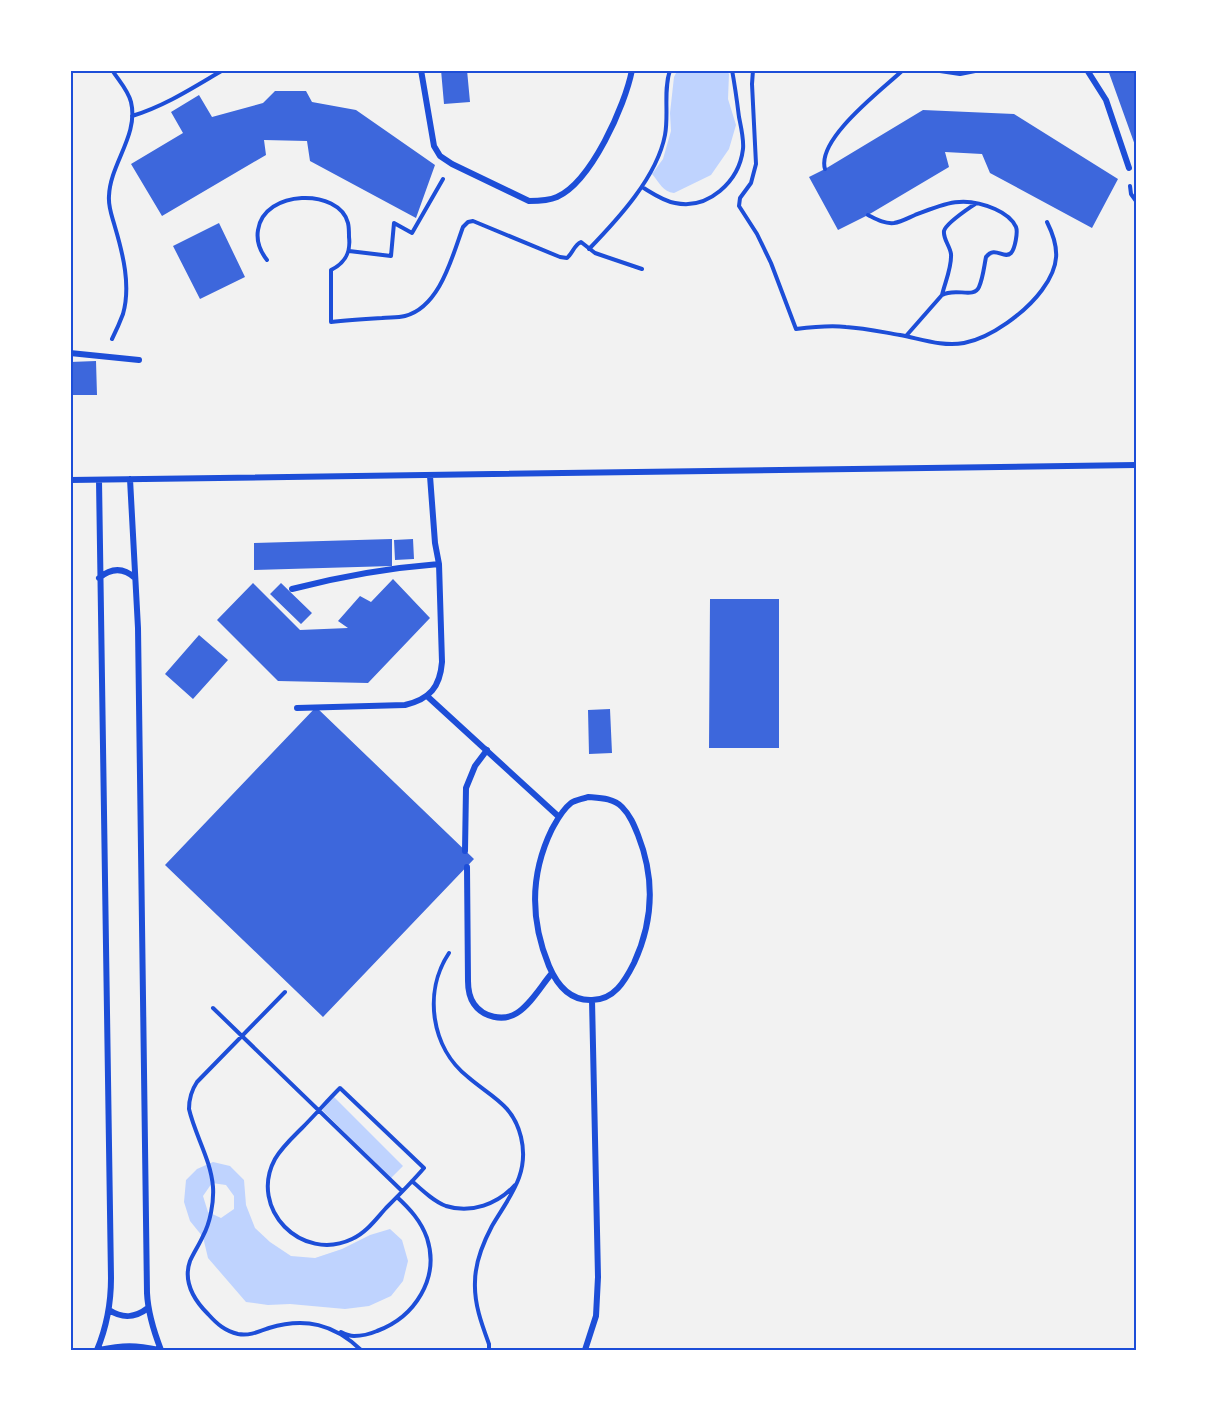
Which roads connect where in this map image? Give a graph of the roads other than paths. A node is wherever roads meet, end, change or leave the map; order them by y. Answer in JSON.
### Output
{"nodes":[{"id":1,"x":421,"y":70,"type":"edge"},
{"id":2,"x":632,"y":70,"type":"edge"},
{"id":3,"x":940,"y":70,"type":"edge"},
{"id":4,"x":975,"y":70,"type":"edge"},
{"id":5,"x":1087,"y":70,"type":"edge"},
{"id":6,"x":1129,"y":168,"type":"dead end"},
{"id":7,"x":70,"y":353,"type":"edge"},
{"id":8,"x":139,"y":360,"type":"dead end"},
{"id":9,"x":1137,"y":465,"type":"edge"},
{"id":10,"x":430,"y":476,"type":"junction"},
{"id":11,"x":130,"y":479,"type":"junction"},
{"id":12,"x":70,"y":480,"type":"edge"},
{"id":13,"x":99,"y":480,"type":"junction"},
{"id":14,"x":439,"y":564,"type":"junction"},
{"id":15,"x":99,"y":578,"type":"junction"},
{"id":16,"x":136,"y":578,"type":"junction"},
{"id":17,"x":292,"y":589,"type":"dead end"},
{"id":18,"x":427,"y":696,"type":"junction"},
{"id":19,"x":297,"y":708,"type":"dead end"},
{"id":20,"x":487,"y":750,"type":"junction"},
{"id":21,"x":558,"y":816,"type":"junction"},
{"id":22,"x":465,"y":851,"type":"dead end"},
{"id":23,"x":466,"y":867,"type":"dead end"},
{"id":24,"x":552,"y":973,"type":"junction"},
{"id":25,"x":592,"y":1000,"type":"junction"},
{"id":26,"x":148,"y":1308,"type":"junction"},
{"id":27,"x":110,"y":1310,"type":"junction"},
{"id":28,"x":98,"y":1350,"type":"edge"},
{"id":29,"x":160,"y":1350,"type":"edge"},
{"id":30,"x":585,"y":1350,"type":"edge"}],
"edges":[{"from":1,"to":2,"type":"street"},
{"from":3,"to":4,"type":"street"},
{"from":5,"to":6,"type":"street"},
{"from":7,"to":8,"type":"street"},
{"from":9,"to":10,"type":"street"},
{"from":10,"to":11,"type":"street"},
{"from":10,"to":14,"type":"street"},
{"from":11,"to":13,"type":"street"},
{"from":11,"to":16,"type":"street"},
{"from":12,"to":13,"type":"street"},
{"from":13,"to":15,"type":"street"},
{"from":14,"to":17,"type":"street"},
{"from":14,"to":18,"type":"street"},
{"from":15,"to":16,"type":"street"},
{"from":15,"to":27,"type":"street"},
{"from":16,"to":26,"type":"street"},
{"from":18,"to":19,"type":"street"},
{"from":18,"to":20,"type":"street"},
{"from":20,"to":21,"type":"street"},
{"from":20,"to":22,"type":"street"},
{"from":21,"to":24,"type":"street"},
{"from":21,"to":25,"type":"street"},
{"from":23,"to":24,"type":"street"},
{"from":24,"to":25,"type":"street"},
{"from":25,"to":30,"type":"street"},
{"from":26,"to":27,"type":"street"},
{"from":26,"to":29,"type":"street"},
{"from":27,"to":28,"type":"street"},
{"from":28,"to":29,"type":"street"}]}
